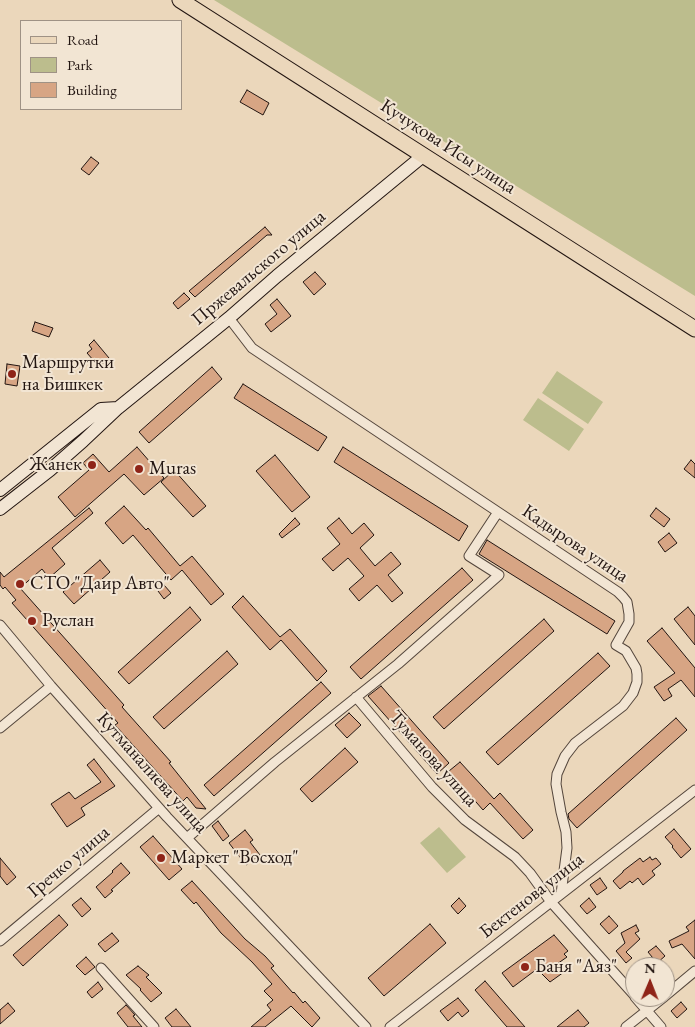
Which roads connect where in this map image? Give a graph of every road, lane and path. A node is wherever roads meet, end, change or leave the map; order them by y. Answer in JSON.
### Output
{"nodes":[{"id":1,"x":180,"y":0,"type":"edge"},
{"id":2,"x":424,"y":155,"type":"junction"},
{"id":3,"x":229,"y":318,"type":"junction"},
{"id":4,"x":695,"y":329,"type":"edge"},
{"id":5,"x":118,"y":408,"type":"junction"},
{"id":6,"x":0,"y":490,"type":"edge"},
{"id":7,"x":0,"y":509,"type":"edge"},
{"id":8,"x":498,"y":512,"type":"junction"},
{"id":9,"x":0,"y":625,"type":"edge"},
{"id":10,"x":51,"y":686,"type":"junction"},
{"id":11,"x":356,"y":697,"type":"junction"},
{"id":12,"x":0,"y":728,"type":"edge"},
{"id":13,"x":695,"y":790,"type":"edge"},
{"id":14,"x":159,"y":808,"type":"junction"},
{"id":15,"x":187,"y":838,"type":"junction"},
{"id":16,"x":561,"y":894,"type":"junction"},
{"id":17,"x":551,"y":902,"type":"junction"},
{"id":18,"x":0,"y":941,"type":"edge"},
{"id":19,"x":101,"y":968,"type":"dead end"},
{"id":20,"x":695,"y":971,"type":"edge"},
{"id":21,"x":625,"y":986,"type":"edge"},
{"id":22,"x":675,"y":988,"type":"edge"},
{"id":23,"x":644,"y":1007,"type":"edge"},
{"id":24,"x":653,"y":1007,"type":"edge"},
{"id":25,"x":648,"y":1011,"type":"junction"},
{"id":26,"x":154,"y":1027,"type":"edge"},
{"id":27,"x":366,"y":1027,"type":"edge"},
{"id":28,"x":390,"y":1027,"type":"edge"},
{"id":29,"x":626,"y":1027,"type":"edge"},
{"id":30,"x":661,"y":1027,"type":"edge"}],
"edges":[{"from":1,"to":2,"type":"main road","name":"Кучукова Исы улица"},
{"from":2,"to":3,"type":"main road","name":"Пржевальского улица"},
{"from":2,"to":4,"type":"main road","name":"Кучукова Исы улица"},
{"from":3,"to":5,"type":"main road","name":"Пржевальского улица"},
{"from":3,"to":8,"type":"street","name":"Кадырова улица"},
{"from":5,"to":6,"type":"main road","name":"Пржевальского улица"},
{"from":5,"to":7,"type":"main road","name":"Пржевальского улица"},
{"from":8,"to":11,"type":"street"},
{"from":8,"to":16,"type":"street","name":"Кадырова улица"},
{"from":9,"to":10,"type":"street","name":"Кутманалиева улица"},
{"from":10,"to":12,"type":"street"},
{"from":10,"to":14,"type":"street","name":"Кутманалиева улица"},
{"from":11,"to":15,"type":"street"},
{"from":11,"to":17,"type":"street","name":"Туманова улица"},
{"from":13,"to":16,"type":"street","name":"Бектенова улица"},
{"from":14,"to":15,"type":"street","name":"Кутманалиева улица"},
{"from":14,"to":18,"type":"street","name":"Гречко улица"},
{"from":15,"to":27,"type":"street","name":"Кутманалиева улица"},
{"from":16,"to":17,"type":"street","name":"Бектенова улица"},
{"from":17,"to":21,"type":"street","name":"Туманова улица"},
{"from":17,"to":28,"type":"street","name":"Бектенова улица"},
{"from":19,"to":26,"type":"street"},
{"from":20,"to":22,"type":"street"},
{"from":23,"to":25,"type":"street","name":"Туманова улица"},
{"from":24,"to":25,"type":"street"},
{"from":25,"to":29,"type":"street"},
{"from":25,"to":30,"type":"street","name":"Туманова улица"}]}
